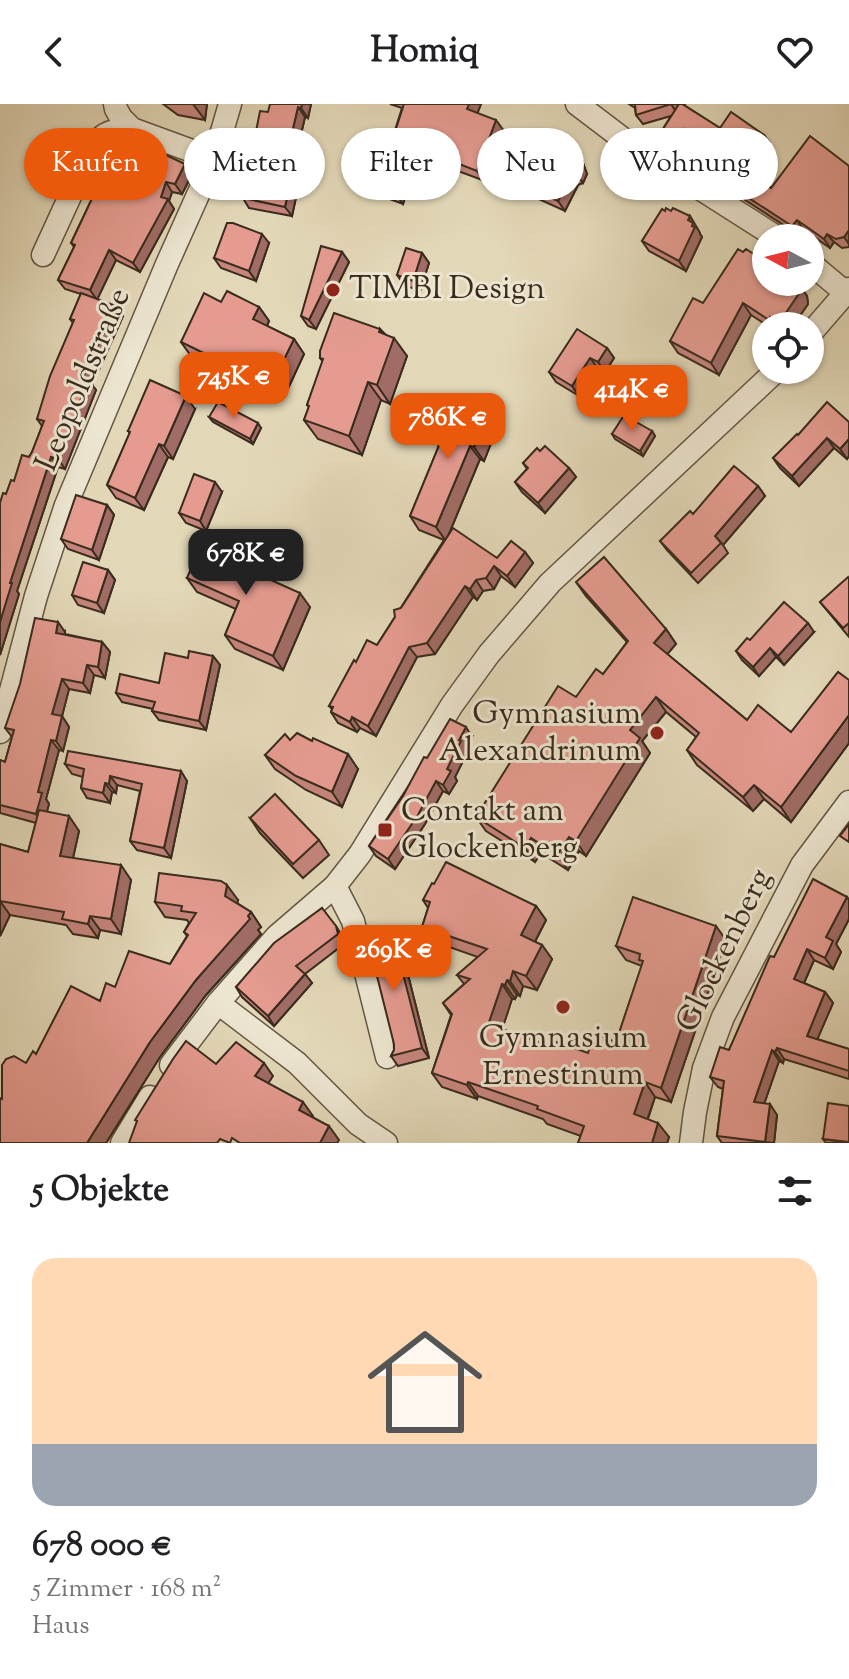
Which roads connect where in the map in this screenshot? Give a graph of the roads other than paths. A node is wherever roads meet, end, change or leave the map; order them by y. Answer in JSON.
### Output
{"nodes":[{"id":1,"x":115,"y":104,"type":"edge"},
{"id":2,"x":230,"y":104,"type":"edge"},
{"id":3,"x":588,"y":107,"type":"edge"},
{"id":4,"x":131,"y":128,"type":"edge"},
{"id":5,"x":223,"y":128,"type":"edge"},
{"id":6,"x":68,"y":200,"type":"edge"},
{"id":7,"x":196,"y":200,"type":"edge"},
{"id":8,"x":755,"y":224,"type":"edge"},
{"id":9,"x":43,"y":255,"type":"dead end"},
{"id":10,"x":824,"y":274,"type":"edge"},
{"id":11,"x":847,"y":291,"type":"edge"},
{"id":12,"x":824,"y":318,"type":"edge"},
{"id":13,"x":762,"y":384,"type":"edge"},
{"id":14,"x":0,"y":732,"type":"edge"},
{"id":15,"x":849,"y":802,"type":"edge"},
{"id":16,"x":335,"y":886,"type":"junction"},
{"id":17,"x":218,"y":1003,"type":"junction"},
{"id":18,"x":387,"y":1057,"type":"dead end"},
{"id":19,"x":122,"y":1143,"type":"edge"},
{"id":20,"x":386,"y":1143,"type":"edge"},
{"id":21,"x":691,"y":1143,"type":"edge"}],
"edges":[{"from":1,"to":4,"type":"street"},
{"from":2,"to":5,"type":"street","name":"Leopoldstraße"},
{"from":3,"to":8,"type":"street"},
{"from":6,"to":9,"type":"street"},
{"from":7,"to":14,"type":"street","name":"Leopoldstraße"},
{"from":10,"to":11,"type":"street"},
{"from":11,"to":12,"type":"street"},
{"from":13,"to":16,"type":"street"},
{"from":15,"to":21,"type":"street","name":"Glockenberg"},
{"from":16,"to":17,"type":"street"},
{"from":16,"to":18,"type":"street"},
{"from":17,"to":19,"type":"street"},
{"from":17,"to":20,"type":"street"}]}
